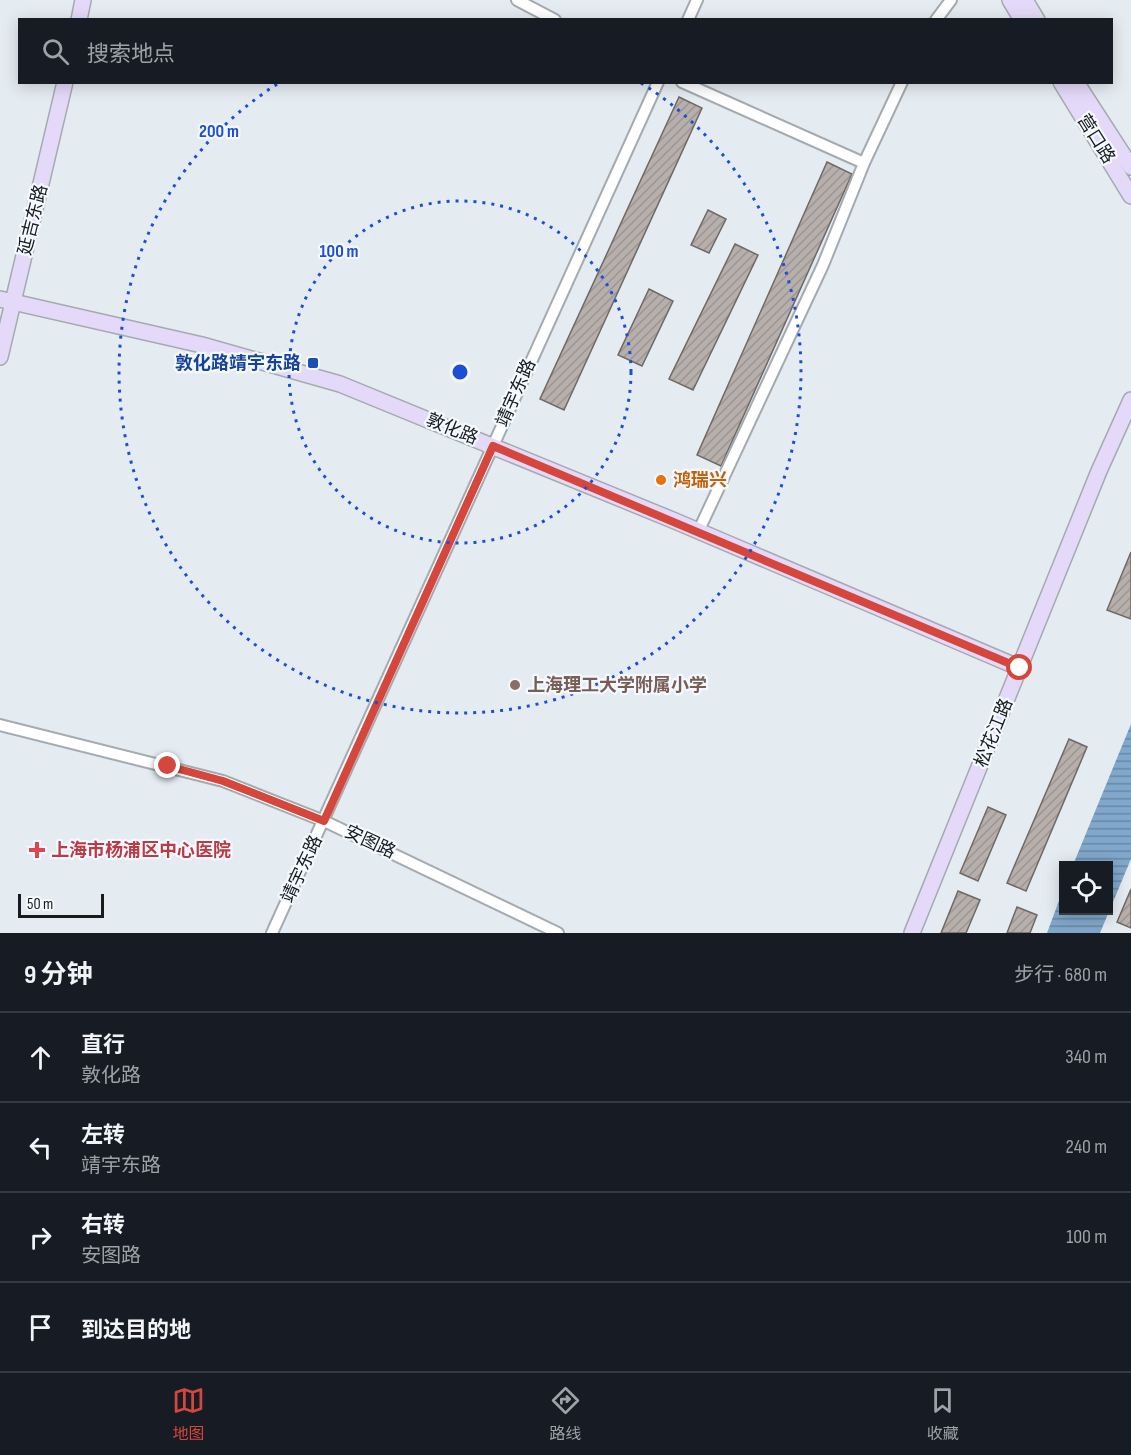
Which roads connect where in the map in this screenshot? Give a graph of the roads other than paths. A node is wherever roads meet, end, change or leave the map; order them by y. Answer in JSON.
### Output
{"nodes":[{"id":1,"x":83,"y":0,"type":"edge"},
{"id":2,"x":517,"y":0,"type":"edge"},
{"id":3,"x":697,"y":0,"type":"edge"},
{"id":4,"x":951,"y":0,"type":"edge"},
{"id":5,"x":1010,"y":0,"type":"edge"},
{"id":6,"x":1025,"y":0,"type":"edge"},
{"id":7,"x":79,"y":18,"type":"edge"},
{"id":8,"x":551,"y":18,"type":"edge"},
{"id":9,"x":689,"y":18,"type":"edge"},
{"id":10,"x":938,"y":18,"type":"edge"},
{"id":11,"x":1021,"y":18,"type":"edge"},
{"id":12,"x":1036,"y":18,"type":"edge"},
{"id":13,"x":64,"y":84,"type":"edge"},
{"id":14,"x":657,"y":84,"type":"edge"},
{"id":15,"x":686,"y":84,"type":"edge"},
{"id":16,"x":901,"y":84,"type":"edge"},
{"id":17,"x":1062,"y":84,"type":"edge"},
{"id":18,"x":1077,"y":84,"type":"edge"},
{"id":19,"x":864,"y":163,"type":"junction"},
{"id":20,"x":1131,"y":167,"type":"edge"},
{"id":21,"x":1131,"y":196,"type":"edge"},
{"id":22,"x":6,"y":300,"type":"edge"},
{"id":23,"x":0,"y":357,"type":"edge"},
{"id":24,"x":1131,"y":400,"type":"edge"},
{"id":25,"x":493,"y":446,"type":"junction"},
{"id":26,"x":698,"y":532,"type":"junction"},
{"id":27,"x":1020,"y":668,"type":"junction"},
{"id":28,"x":0,"y":725,"type":"edge"},
{"id":29,"x":324,"y":821,"type":"junction"},
{"id":30,"x":272,"y":933,"type":"edge"},
{"id":31,"x":558,"y":933,"type":"edge"},
{"id":32,"x":912,"y":933,"type":"edge"}],
"edges":[{"from":1,"to":7,"type":"street"},
{"from":2,"to":8,"type":"street"},
{"from":3,"to":9,"type":"street"},
{"from":4,"to":10,"type":"street"},
{"from":5,"to":11,"type":"street"},
{"from":6,"to":12,"type":"street"},
{"from":13,"to":22,"type":"street","name":"延吉东路"},
{"from":14,"to":25,"type":"street","name":"靖宇东路"},
{"from":15,"to":19,"type":"street"},
{"from":16,"to":19,"type":"street"},
{"from":17,"to":21,"type":"street","name":"营口路"},
{"from":18,"to":20,"type":"street","name":"营口路"},
{"from":19,"to":26,"type":"street"},
{"from":22,"to":23,"type":"street","name":"延吉东路"},
{"from":22,"to":25,"type":"street","name":"敦化路"},
{"from":24,"to":27,"type":"street","name":"松花江路"},
{"from":25,"to":26,"type":"street","name":"敦化路"},
{"from":25,"to":29,"type":"street","name":"靖宇东路"},
{"from":26,"to":27,"type":"street","name":"敦化路"},
{"from":27,"to":32,"type":"street","name":"松花江路"},
{"from":28,"to":29,"type":"street","name":"安图路"},
{"from":29,"to":30,"type":"street","name":"靖宇东路"},
{"from":29,"to":31,"type":"street","name":"安图路"}]}
